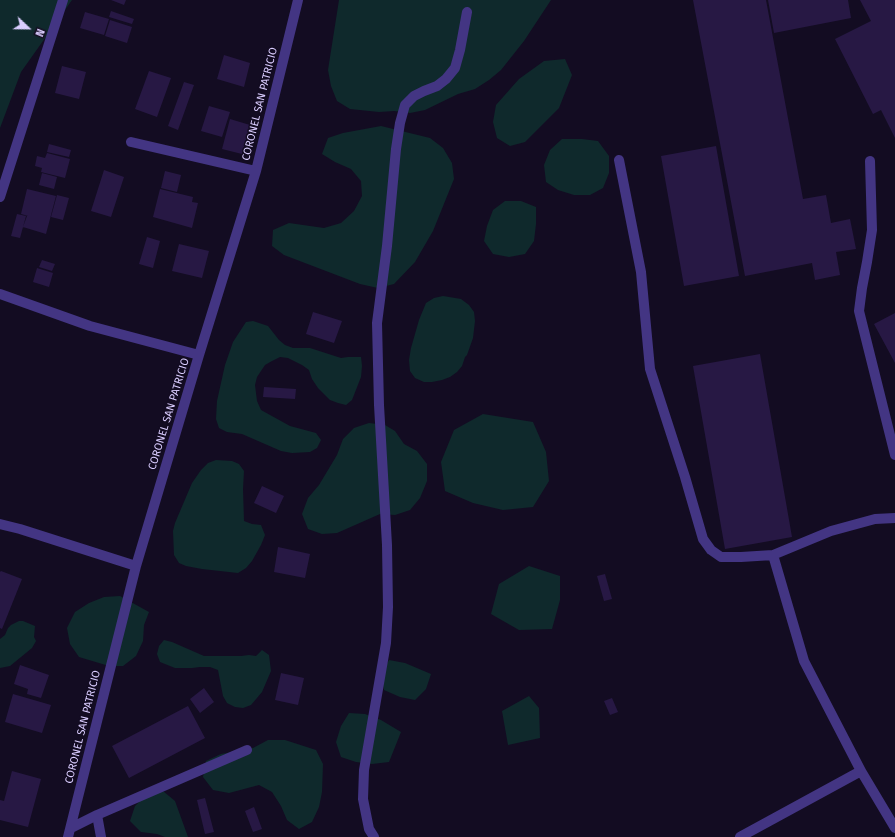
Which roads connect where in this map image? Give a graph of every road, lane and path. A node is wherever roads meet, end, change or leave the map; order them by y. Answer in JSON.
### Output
{"nodes":[{"id":1,"x":62,"y":0,"type":"edge"},
{"id":2,"x":298,"y":0,"type":"edge"},
{"id":3,"x":467,"y":12,"type":"dead end"},
{"id":4,"x":131,"y":142,"type":"dead end"},
{"id":5,"x":619,"y":160,"type":"dead end"},
{"id":6,"x":870,"y":161,"type":"dead end"},
{"id":7,"x":256,"y":171,"type":"junction"},
{"id":8,"x":0,"y":197,"type":"edge"},
{"id":9,"x":0,"y":294,"type":"edge"},
{"id":10,"x":199,"y":355,"type":"junction"},
{"id":11,"x":895,"y":455,"type":"edge"},
{"id":12,"x":895,"y":518,"type":"edge"},
{"id":13,"x":0,"y":524,"type":"edge"},
{"id":14,"x":773,"y":555,"type":"junction"},
{"id":15,"x":136,"y":566,"type":"junction"},
{"id":16,"x":247,"y":750,"type":"dead end"},
{"id":17,"x":861,"y":771,"type":"junction"},
{"id":18,"x":97,"y":814,"type":"junction"},
{"id":19,"x":895,"y":828,"type":"edge"},
{"id":20,"x":69,"y":833,"type":"edge"},
{"id":21,"x":101,"y":837,"type":"edge"},
{"id":22,"x":374,"y":837,"type":"edge"},
{"id":23,"x":740,"y":837,"type":"edge"}],
"edges":[{"from":1,"to":8,"type":"street"},
{"from":2,"to":7,"type":"street","name":"CORONEL SAN PATRICIO"},
{"from":3,"to":22,"type":"street"},
{"from":4,"to":7,"type":"street"},
{"from":5,"to":14,"type":"street"},
{"from":6,"to":11,"type":"street"},
{"from":7,"to":10,"type":"street","name":"CORONEL SAN PATRICIO"},
{"from":9,"to":10,"type":"street"},
{"from":10,"to":15,"type":"street","name":"CORONEL SAN PATRICIO"},
{"from":12,"to":14,"type":"street"},
{"from":13,"to":15,"type":"street"},
{"from":14,"to":17,"type":"street"},
{"from":15,"to":20,"type":"street","name":"CORONEL SAN PATRICIO"},
{"from":16,"to":18,"type":"street"},
{"from":17,"to":19,"type":"street"},
{"from":17,"to":23,"type":"street"},
{"from":18,"to":20,"type":"street"},
{"from":18,"to":21,"type":"street"}]}
